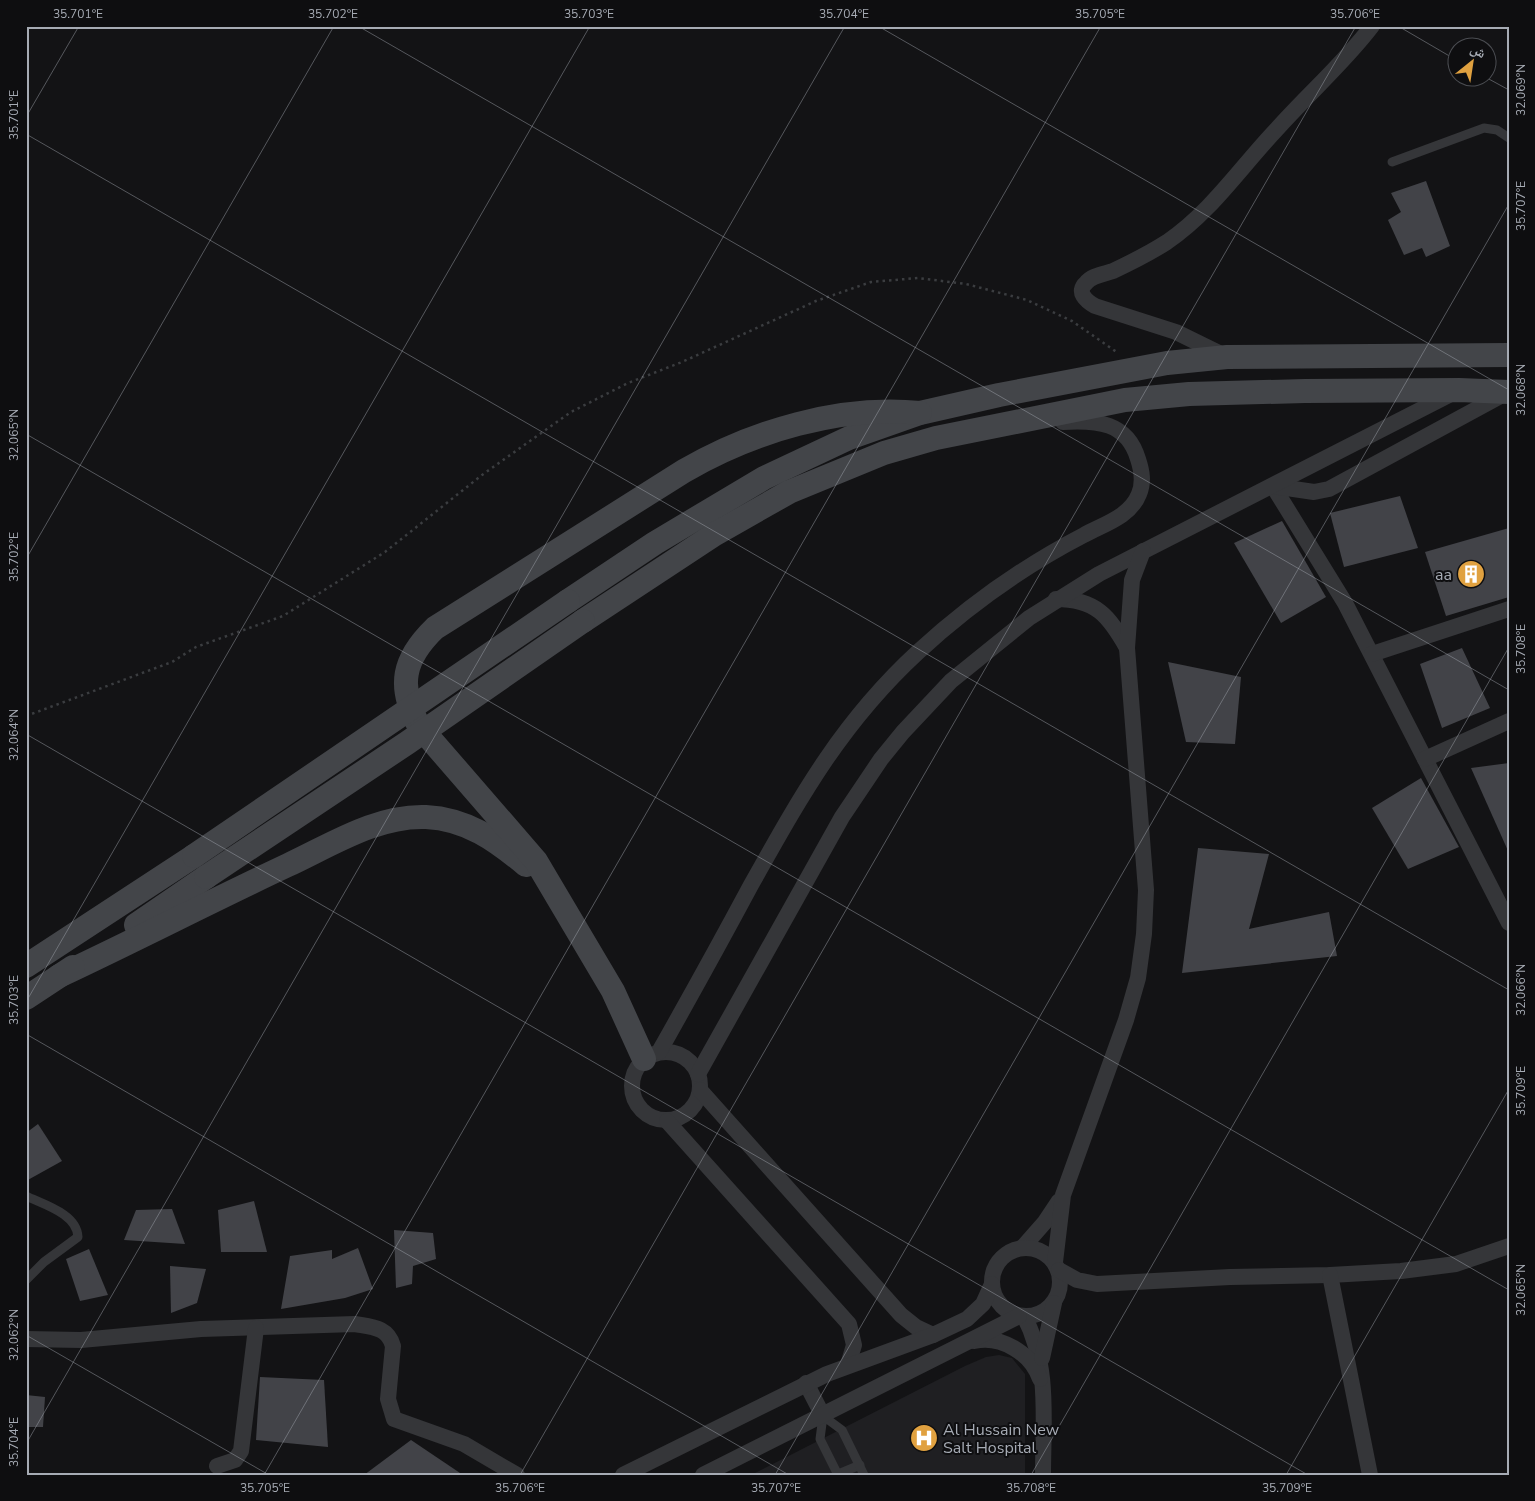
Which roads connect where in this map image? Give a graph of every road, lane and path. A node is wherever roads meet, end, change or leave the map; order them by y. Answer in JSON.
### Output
{"nodes":[{"id":1,"x":1372,"y":26,"type":"edge"},
{"id":2,"x":1509,"y":138,"type":"edge"},
{"id":3,"x":1392,"y":162,"type":"dead end"},
{"id":4,"x":1509,"y":355,"type":"edge"},
{"id":5,"x":1303,"y":356,"type":"junction"},
{"id":6,"x":1227,"y":357,"type":"junction"},
{"id":7,"x":1137,"y":367,"type":"junction"},
{"id":8,"x":1305,"y":390,"type":"junction"},
{"id":9,"x":1460,"y":390,"type":"junction"},
{"id":10,"x":1509,"y":392,"type":"edge"},
{"id":11,"x":920,"y":413,"type":"junction"},
{"id":12,"x":1021,"y":420,"type":"junction"},
{"id":13,"x":1273,"y":486,"type":"junction"},
{"id":14,"x":1143,"y":551,"type":"junction"},
{"id":15,"x":1056,"y":599,"type":"junction"},
{"id":16,"x":1509,"y":608,"type":"edge"},
{"id":17,"x":1127,"y":648,"type":"junction"},
{"id":18,"x":1372,"y":654,"type":"junction"},
{"id":19,"x":26,"y":716,"type":"edge"},
{"id":20,"x":1509,"y":721,"type":"edge"},
{"id":21,"x":1425,"y":760,"type":"junction"},
{"id":22,"x":550,"y":884,"type":"junction"},
{"id":23,"x":1509,"y":923,"type":"edge"},
{"id":24,"x":26,"y":966,"type":"edge"},
{"id":25,"x":59,"y":976,"type":"junction"},
{"id":26,"x":26,"y":998,"type":"edge"},
{"id":27,"x":652,"y":1056,"type":"junction"},
{"id":28,"x":698,"y":1074,"type":"junction"},
{"id":29,"x":700,"y":1090,"type":"junction"},
{"id":30,"x":667,"y":1121,"type":"junction"},
{"id":31,"x":1063,"y":1195,"type":"junction"},
{"id":32,"x":26,"y":1196,"type":"edge"},
{"id":33,"x":1509,"y":1246,"type":"edge"},
{"id":34,"x":1023,"y":1247,"type":"junction"},
{"id":35,"x":1057,"y":1266,"type":"junction"},
{"id":36,"x":1330,"y":1275,"type":"junction"},
{"id":37,"x":26,"y":1280,"type":"edge"},
{"id":38,"x":992,"y":1284,"type":"junction"},
{"id":39,"x":1097,"y":1284,"type":"junction"},
{"id":40,"x":1055,"y":1302,"type":"junction"},
{"id":41,"x":1022,"y":1316,"type":"junction"},
{"id":42,"x":256,"y":1328,"type":"junction"},
{"id":43,"x":932,"y":1334,"type":"junction"},
{"id":44,"x":26,"y":1339,"type":"edge"},
{"id":45,"x":964,"y":1343,"type":"junction"},
{"id":46,"x":1041,"y":1362,"type":"junction"},
{"id":47,"x":848,"y":1365,"type":"junction"},
{"id":48,"x":806,"y":1383,"type":"junction"},
{"id":49,"x":1043,"y":1390,"type":"junction"},
{"id":50,"x":823,"y":1416,"type":"junction"},
{"id":51,"x":860,"y":1465,"type":"junction"},
{"id":52,"x":218,"y":1466,"type":"dead end"},
{"id":53,"x":837,"y":1474,"type":"edge"},
{"id":54,"x":517,"y":1475,"type":"edge"},
{"id":55,"x":623,"y":1475,"type":"edge"},
{"id":56,"x":703,"y":1475,"type":"edge"},
{"id":57,"x":864,"y":1475,"type":"edge"},
{"id":58,"x":1043,"y":1475,"type":"edge"},
{"id":59,"x":1370,"y":1475,"type":"edge"}],
"edges":[{"from":1,"to":6,"type":"street"},
{"from":2,"to":3,"type":"lane"},
{"from":4,"to":5,"type":"main road"},
{"from":5,"to":6,"type":"main road"},
{"from":5,"to":8,"type":"main road"},
{"from":6,"to":7,"type":"main road"},
{"from":7,"to":11,"type":"main road"},
{"from":7,"to":19,"type":"path"},
{"from":8,"to":9,"type":"main road"},
{"from":8,"to":12,"type":"main road"},
{"from":9,"to":10,"type":"main road"},
{"from":9,"to":13,"type":"street"},
{"from":10,"to":13,"type":"street"},
{"from":11,"to":22,"type":"main road"},
{"from":11,"to":24,"type":"main road","bridge":true},
{"from":12,"to":25,"type":"main road","bridge":true},
{"from":12,"to":27,"type":"street"},
{"from":13,"to":14,"type":"street"},
{"from":13,"to":18,"type":"street"},
{"from":14,"to":15,"type":"street"},
{"from":14,"to":17,"type":"street"},
{"from":15,"to":17,"type":"street"},
{"from":15,"to":28,"type":"street"},
{"from":16,"to":18,"type":"street"},
{"from":17,"to":31,"type":"street"},
{"from":18,"to":21,"type":"street"},
{"from":20,"to":21,"type":"street"},
{"from":21,"to":23,"type":"street"},
{"from":22,"to":25,"type":"main road"},
{"from":22,"to":27,"type":"main road"},
{"from":25,"to":26,"type":"main road"},
{"from":27,"to":28,"type":"street"},
{"from":27,"to":30,"type":"street"},
{"from":28,"to":29,"type":"street"},
{"from":29,"to":30,"type":"street"},
{"from":29,"to":43,"type":"street"},
{"from":30,"to":47,"type":"street"},
{"from":31,"to":34,"type":"street"},
{"from":31,"to":35,"type":"street"},
{"from":32,"to":37,"type":"lane"},
{"from":33,"to":36,"type":"street"},
{"from":34,"to":35,"type":"street"},
{"from":34,"to":38,"type":"street"},
{"from":35,"to":39,"type":"street"},
{"from":35,"to":40,"type":"street"},
{"from":36,"to":39,"type":"street"},
{"from":36,"to":59,"type":"street"},
{"from":38,"to":41,"type":"street"},
{"from":38,"to":43,"type":"street"},
{"from":39,"to":40,"type":"street"},
{"from":40,"to":41,"type":"street"},
{"from":40,"to":46,"type":"street"},
{"from":41,"to":45,"type":"street"},
{"from":41,"to":46,"type":"street"},
{"from":42,"to":44,"type":"street"},
{"from":42,"to":52,"type":"street"},
{"from":42,"to":54,"type":"street"},
{"from":43,"to":47,"type":"street"},
{"from":45,"to":49,"type":"street"},
{"from":45,"to":50,"type":"street"},
{"from":46,"to":49,"type":"street"},
{"from":47,"to":48,"type":"street"},
{"from":48,"to":50,"type":"street"},
{"from":48,"to":55,"type":"street"},
{"from":49,"to":58,"type":"street"},
{"from":50,"to":51,"type":"lane"},
{"from":50,"to":53,"type":"lane"},
{"from":50,"to":56,"type":"street"},
{"from":51,"to":53,"type":"lane"},
{"from":51,"to":57,"type":"lane"}]}
